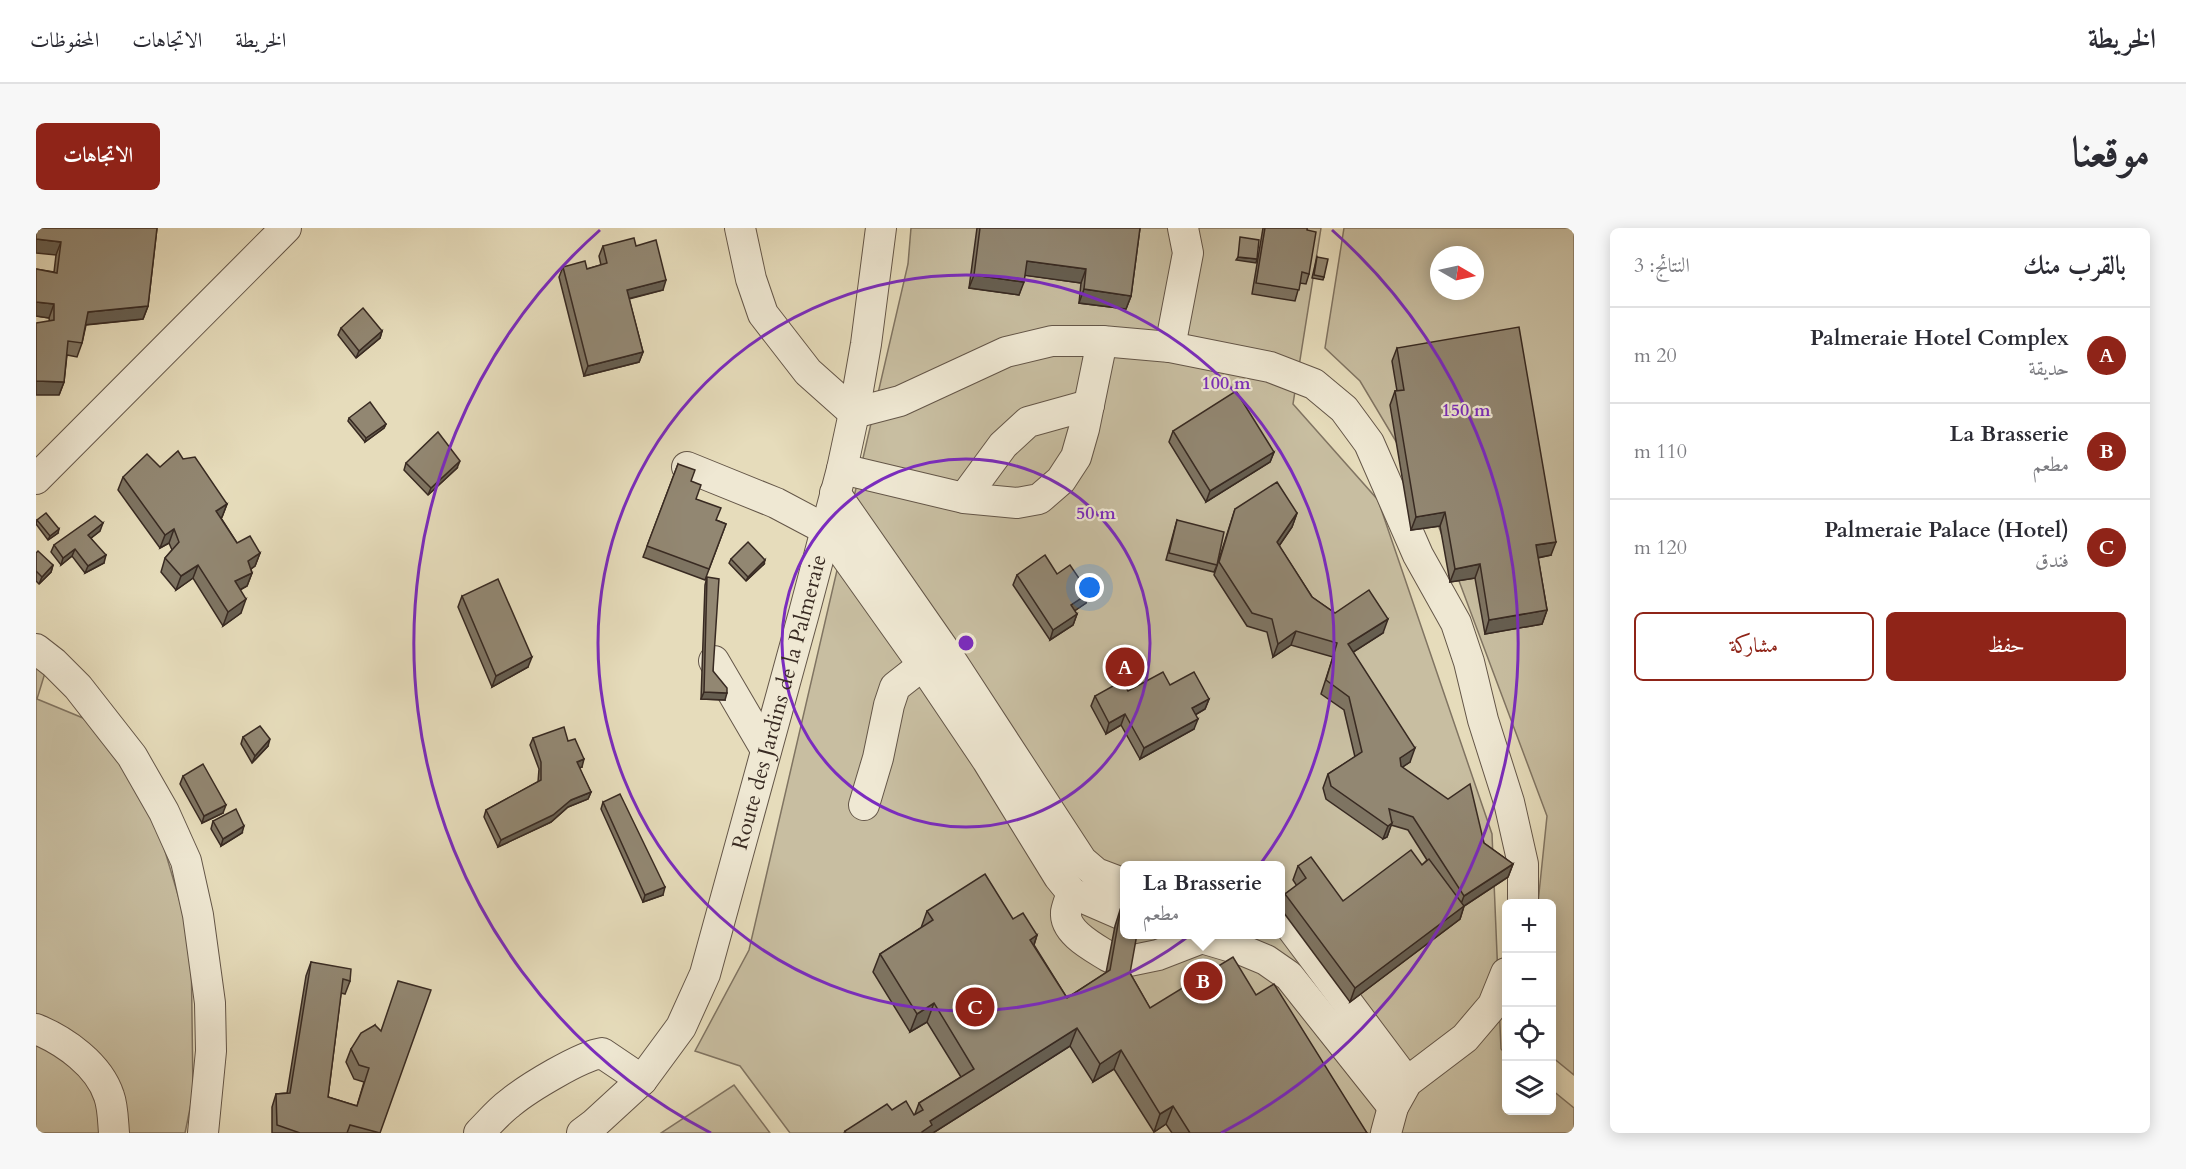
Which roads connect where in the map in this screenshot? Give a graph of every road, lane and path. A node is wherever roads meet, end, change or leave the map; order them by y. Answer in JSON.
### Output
{"nodes":[{"id":1,"x":286,"y":228,"type":"edge"},
{"id":2,"x":740,"y":228,"type":"edge"},
{"id":3,"x":881,"y":228,"type":"edge"},
{"id":4,"x":1183,"y":228,"type":"edge"},
{"id":5,"x":1102,"y":341,"type":"junction"},
{"id":6,"x":1170,"y":347,"type":"junction"},
{"id":7,"x":1089,"y":405,"type":"junction"},
{"id":8,"x":854,"y":413,"type":"junction"},
{"id":9,"x":687,"y":467,"type":"edge"},
{"id":10,"x":36,"y":479,"type":"edge"},
{"id":11,"x":838,"y":481,"type":"junction"},
{"id":12,"x":964,"y":498,"type":"junction"},
{"id":13,"x":826,"y":530,"type":"junction"},
{"id":14,"x":36,"y":649,"type":"edge"},
{"id":15,"x":934,"y":658,"type":"junction"},
{"id":16,"x":714,"y":662,"type":"edge"},
{"id":17,"x":766,"y":750,"type":"junction"},
{"id":18,"x":997,"y":753,"type":"junction"},
{"id":19,"x":864,"y":805,"type":"dead end"},
{"id":20,"x":1120,"y":882,"type":"edge"},
{"id":21,"x":1072,"y":893,"type":"junction"},
{"id":22,"x":1523,"y":899,"type":"edge"},
{"id":23,"x":1120,"y":914,"type":"edge"},
{"id":24,"x":1285,"y":923,"type":"edge"},
{"id":25,"x":1189,"y":939,"type":"edge"},
{"id":26,"x":1205,"y":939,"type":"edge"},
{"id":27,"x":1502,"y":983,"type":"edge"},
{"id":28,"x":36,"y":1029,"type":"edge"},
{"id":29,"x":642,"y":1080,"type":"junction"},
{"id":30,"x":1395,"y":1107,"type":"edge"},
{"id":31,"x":114,"y":1133,"type":"edge"},
{"id":32,"x":203,"y":1133,"type":"edge"},
{"id":33,"x":480,"y":1133,"type":"edge"},
{"id":34,"x":582,"y":1133,"type":"edge"}],
"edges":[{"from":1,"to":10,"type":"street"},
{"from":2,"to":8,"type":"street"},
{"from":3,"to":8,"type":"street","name":"Route des Jardins de la Palmeraie"},
{"from":4,"to":6,"type":"street"},
{"from":5,"to":6,"type":"street"},
{"from":5,"to":7,"type":"street"},
{"from":5,"to":8,"type":"street"},
{"from":6,"to":22,"type":"street"},
{"from":7,"to":12,"type":"street"},
{"from":7,"to":12,"type":"street"},
{"from":8,"to":11,"type":"street","name":"Route des Jardins de la Palmeraie"},
{"from":9,"to":13,"type":"street"},
{"from":11,"to":12,"type":"street"},
{"from":11,"to":13,"type":"street","name":"Route des Jardins de la Palmeraie"},
{"from":11,"to":15,"type":"street"},
{"from":13,"to":15,"type":"street"},
{"from":13,"to":17,"type":"street","name":"Route des Jardins de la Palmeraie"},
{"from":14,"to":32,"type":"street"},
{"from":15,"to":18,"type":"street"},
{"from":15,"to":19,"type":"street"},
{"from":16,"to":17,"type":"street"},
{"from":17,"to":29,"type":"street","name":"Route des Jardins de la Palmeraie"},
{"from":18,"to":20,"type":"street"},
{"from":18,"to":21,"type":"street"},
{"from":21,"to":23,"type":"street"},
{"from":21,"to":25,"type":"street"},
{"from":24,"to":30,"type":"street"},
{"from":26,"to":30,"type":"street"},
{"from":27,"to":30,"type":"street"},
{"from":28,"to":31,"type":"street"},
{"from":29,"to":33,"type":"street"},
{"from":29,"to":34,"type":"street","name":"Route des Jardins de la Palmeraie"}]}
